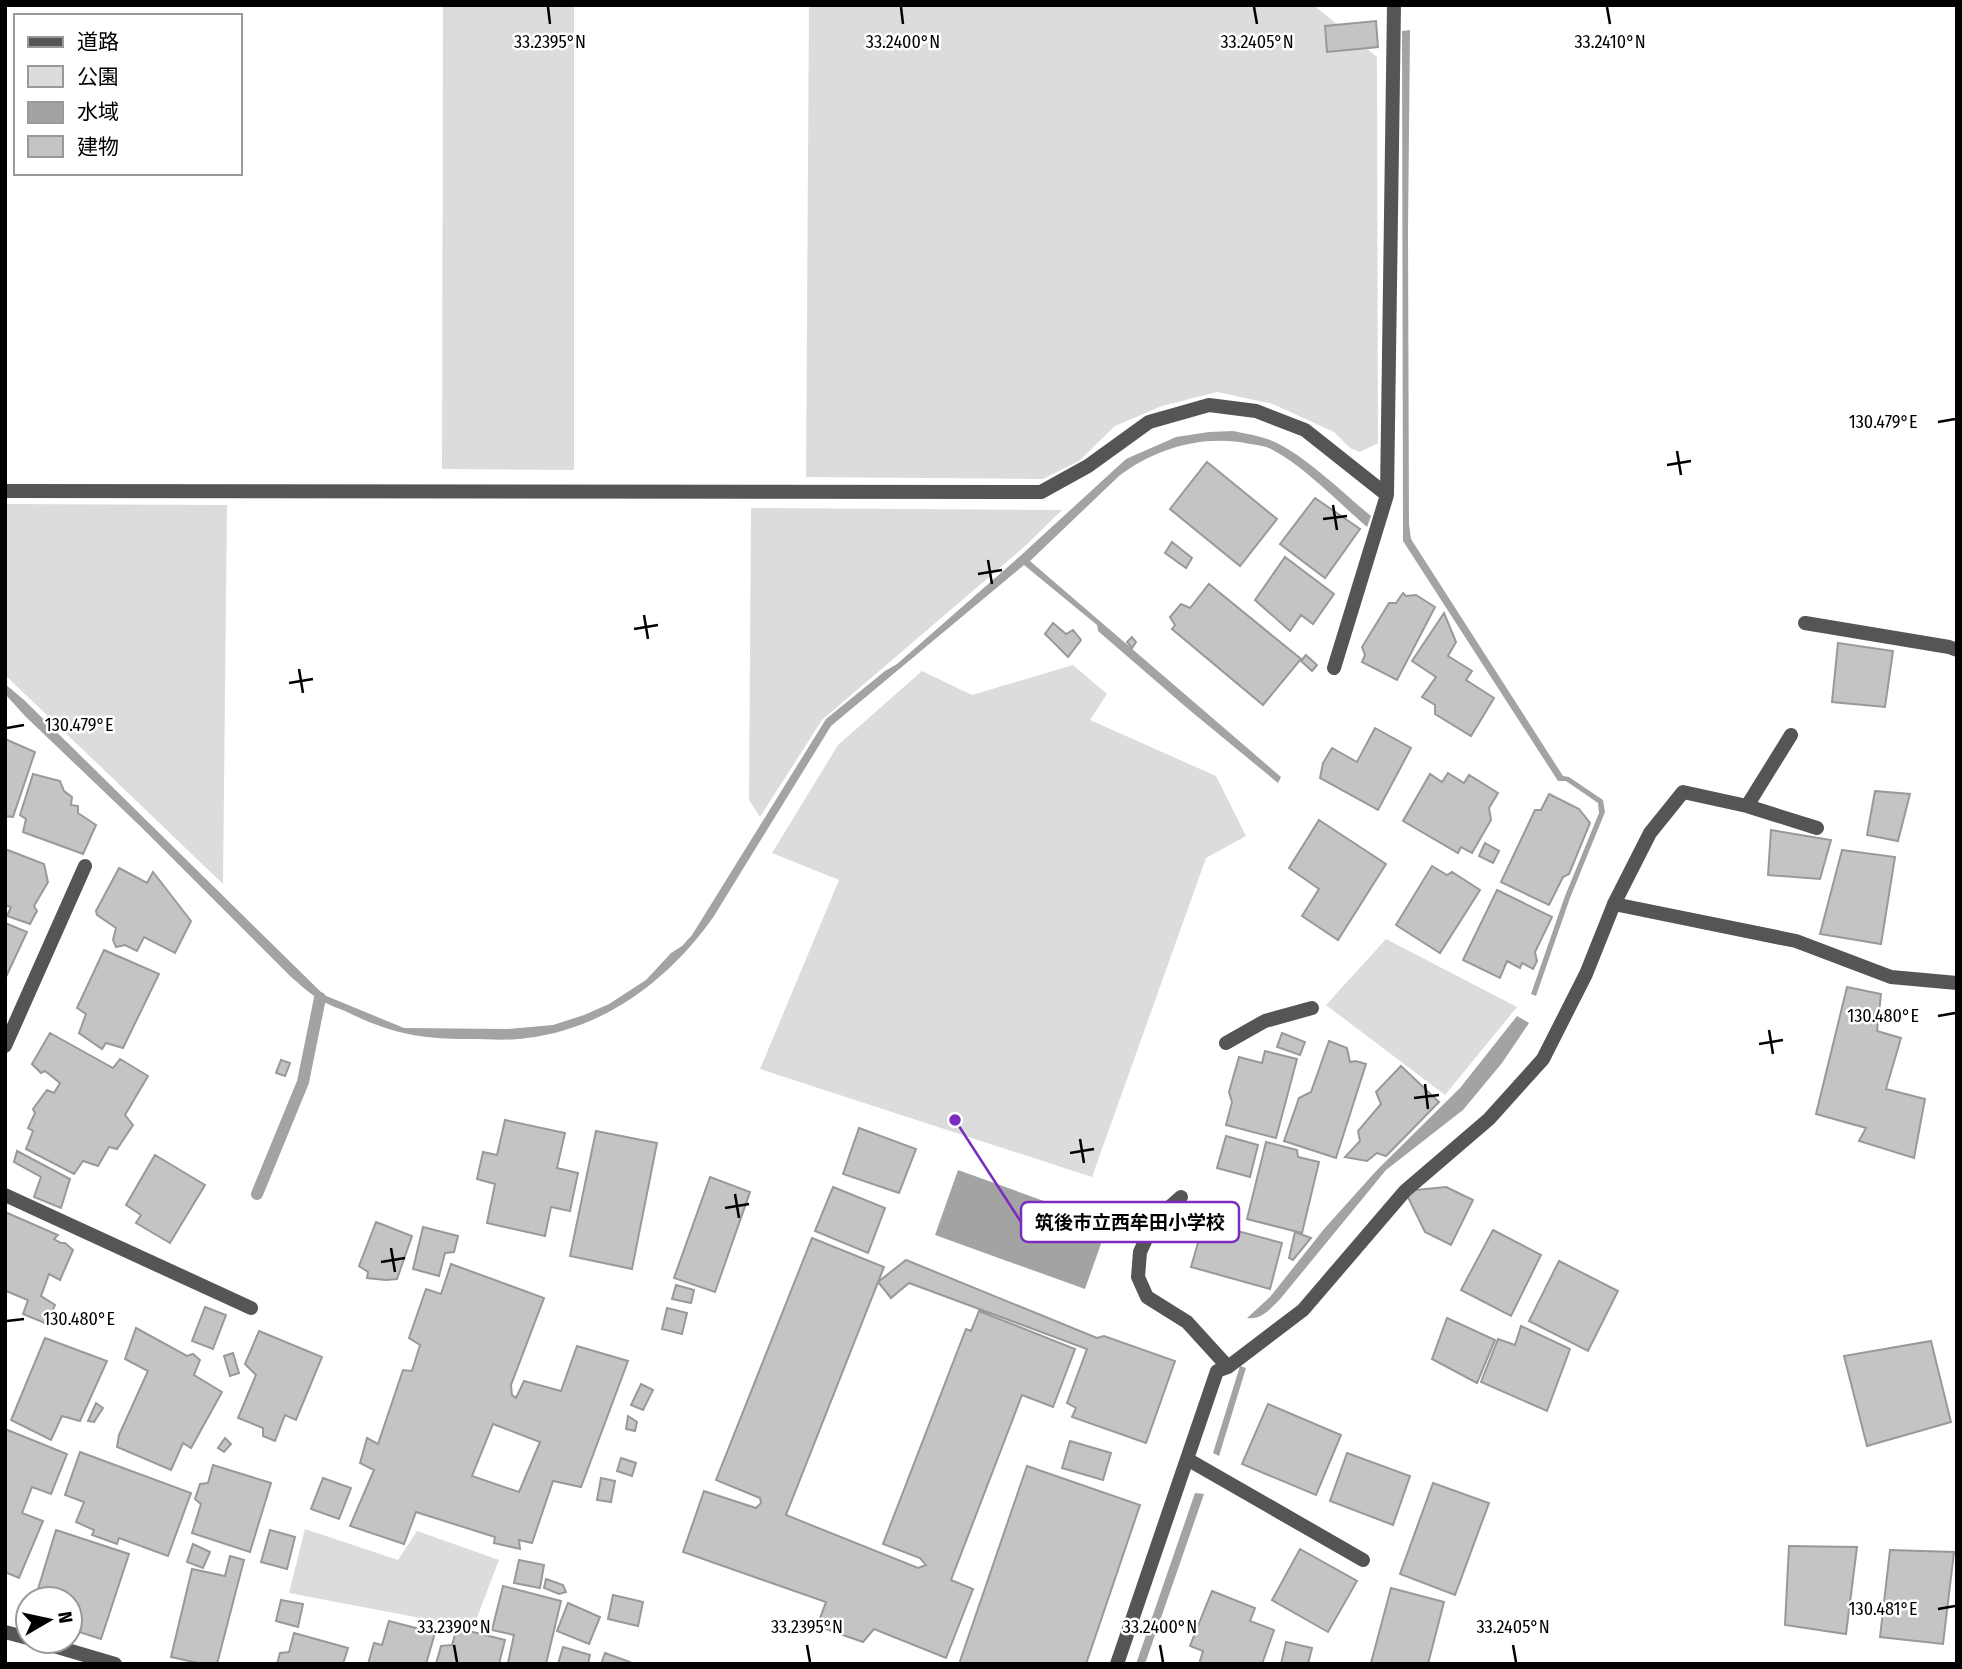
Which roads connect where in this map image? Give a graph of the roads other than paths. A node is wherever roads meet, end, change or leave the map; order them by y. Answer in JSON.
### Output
{"nodes":[{"id":1,"x":1394,"y":5,"type":"edge"},
{"id":2,"x":5,"y":491,"type":"edge"},
{"id":3,"x":1387,"y":495,"type":"junction"},
{"id":4,"x":1805,"y":624,"type":"dead end"},
{"id":5,"x":1957,"y":650,"type":"edge"},
{"id":6,"x":1334,"y":668,"type":"dead end"},
{"id":7,"x":1791,"y":735,"type":"dead end"},
{"id":8,"x":1747,"y":806,"type":"junction"},
{"id":9,"x":1817,"y":828,"type":"dead end"},
{"id":10,"x":85,"y":866,"type":"dead end"},
{"id":11,"x":1614,"y":904,"type":"junction"},
{"id":12,"x":1957,"y":983,"type":"edge"},
{"id":13,"x":1312,"y":1008,"type":"dead end"},
{"id":14,"x":1226,"y":1043,"type":"dead end"},
{"id":15,"x":5,"y":1046,"type":"edge"},
{"id":16,"x":5,"y":1195,"type":"edge"},
{"id":17,"x":1181,"y":1197,"type":"dead end"},
{"id":18,"x":251,"y":1308,"type":"dead end"},
{"id":19,"x":1228,"y":1367,"type":"junction"},
{"id":20,"x":1187,"y":1459,"type":"junction"},
{"id":21,"x":1363,"y":1559,"type":"dead end"},
{"id":22,"x":84,"y":1655,"type":"edge"},
{"id":23,"x":115,"y":1664,"type":"edge"},
{"id":24,"x":1117,"y":1664,"type":"edge"}],
"edges":[{"from":1,"to":3,"type":"street"},
{"from":2,"to":3,"type":"street"},
{"from":3,"to":6,"type":"street"},
{"from":4,"to":5,"type":"street"},
{"from":7,"to":8,"type":"street"},
{"from":8,"to":9,"type":"street"},
{"from":8,"to":11,"type":"street"},
{"from":10,"to":15,"type":"street"},
{"from":11,"to":12,"type":"street"},
{"from":11,"to":19,"type":"street"},
{"from":13,"to":14,"type":"street"},
{"from":16,"to":18,"type":"street"},
{"from":17,"to":19,"type":"street"},
{"from":19,"to":20,"type":"street"},
{"from":20,"to":21,"type":"street"},
{"from":20,"to":24,"type":"street"},
{"from":22,"to":23,"type":"street"}]}
